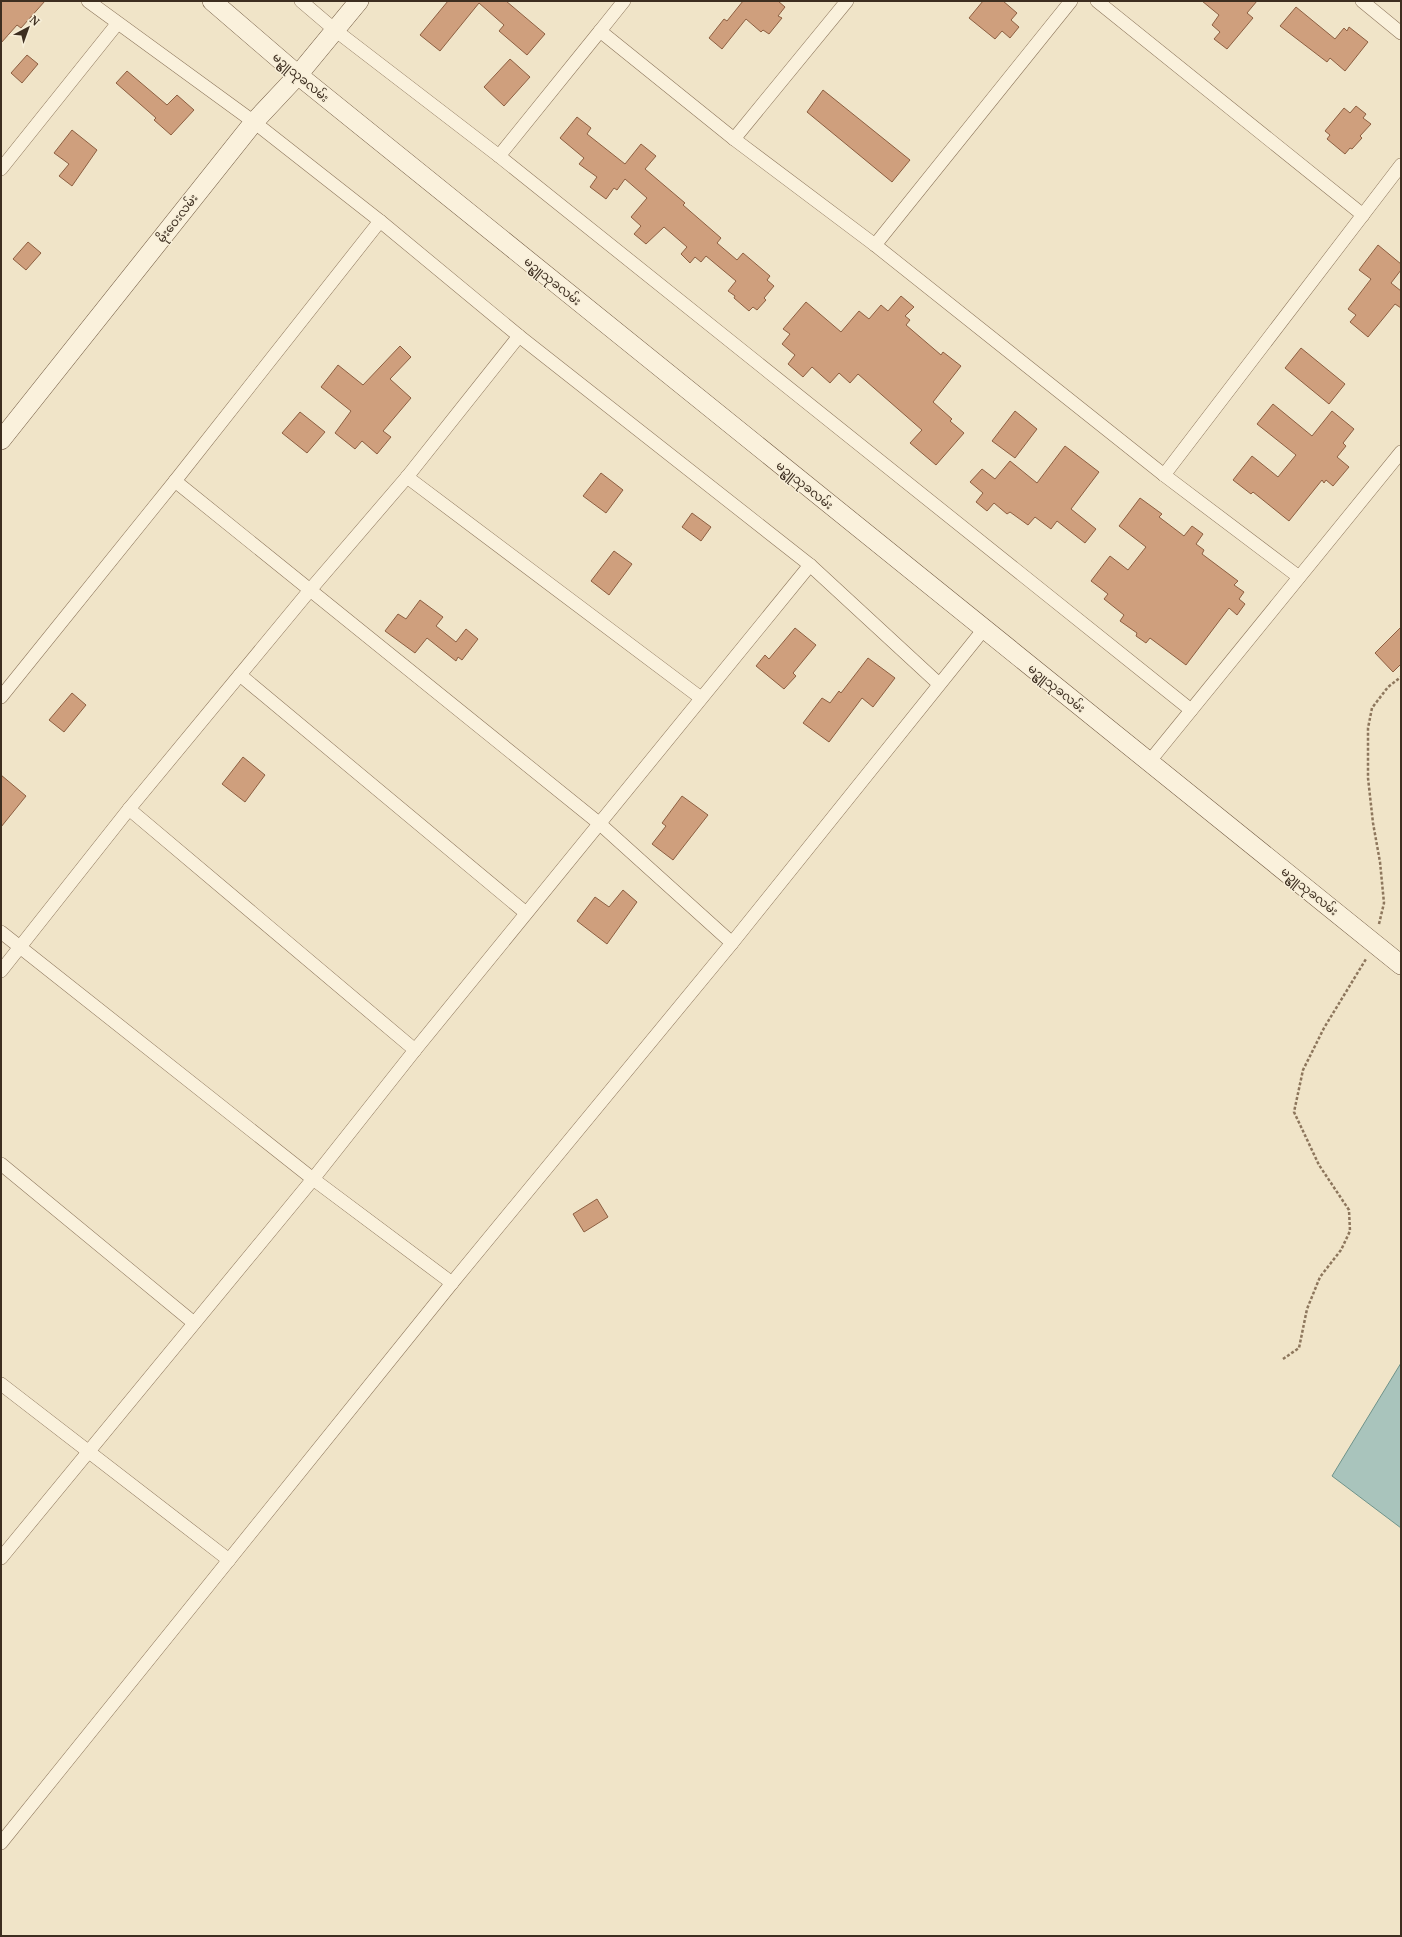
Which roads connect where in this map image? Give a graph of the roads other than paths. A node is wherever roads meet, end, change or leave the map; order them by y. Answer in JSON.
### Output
{"nodes":[{"id":1,"x":88,"y":1,"type":"edge"},
{"id":2,"x":212,"y":1,"type":"edge"},
{"id":3,"x":301,"y":1,"type":"edge"},
{"id":4,"x":358,"y":1,"type":"edge"},
{"id":5,"x":624,"y":1,"type":"edge"},
{"id":6,"x":847,"y":1,"type":"edge"},
{"id":7,"x":1071,"y":1,"type":"edge"},
{"id":8,"x":1097,"y":1,"type":"edge"},
{"id":9,"x":1362,"y":1,"type":"edge"},
{"id":10,"x":117,"y":24,"type":"junction"},
{"id":11,"x":335,"y":30,"type":"junction"},
{"id":12,"x":600,"y":31,"type":"junction"},
{"id":13,"x":1401,"y":32,"type":"edge"},
{"id":14,"x":298,"y":75,"type":"junction"},
{"id":15,"x":254,"y":122,"type":"junction"},
{"id":16,"x":734,"y":139,"type":"junction"},
{"id":17,"x":499,"y":156,"type":"junction"},
{"id":18,"x":1401,"y":165,"type":"edge"},
{"id":19,"x":1,"y":170,"type":"edge"},
{"id":20,"x":1363,"y":215,"type":"junction"},
{"id":21,"x":380,"y":221,"type":"junction"},
{"id":22,"x":875,"y":245,"type":"junction"},
{"id":23,"x":519,"y":336,"type":"junction"},
{"id":24,"x":1,"y":440,"type":"edge"},
{"id":25,"x":1401,"y":452,"type":"edge"},
{"id":26,"x":1164,"y":475,"type":"junction"},
{"id":27,"x":407,"y":476,"type":"junction"},
{"id":28,"x":175,"y":481,"type":"junction"},
{"id":29,"x":810,"y":565,"type":"junction"},
{"id":30,"x":1299,"y":578,"type":"junction"},
{"id":31,"x":310,"y":590,"type":"junction"},
{"id":32,"x":984,"y":629,"type":"junction"},
{"id":33,"x":240,"y":675,"type":"junction"},
{"id":34,"x":939,"y":684,"type":"junction"},
{"id":35,"x":1,"y":697,"type":"edge"},
{"id":36,"x":701,"y":698,"type":"junction"},
{"id":37,"x":1191,"y":710,"type":"junction"},
{"id":38,"x":1149,"y":762,"type":"junction"},
{"id":39,"x":129,"y":809,"type":"junction"},
{"id":40,"x":600,"y":824,"type":"junction"},
{"id":41,"x":526,"y":914,"type":"junction"},
{"id":42,"x":1,"y":932,"type":"edge"},
{"id":43,"x":732,"y":943,"type":"junction"},
{"id":44,"x":21,"y":946,"type":"junction"},
{"id":45,"x":1401,"y":964,"type":"edge"},
{"id":46,"x":1,"y":971,"type":"edge"},
{"id":47,"x":414,"y":1050,"type":"junction"},
{"id":48,"x":1,"y":1164,"type":"edge"},
{"id":49,"x":313,"y":1179,"type":"junction"},
{"id":50,"x":452,"y":1283,"type":"junction"},
{"id":51,"x":194,"y":1323,"type":"junction"},
{"id":52,"x":1,"y":1384,"type":"edge"},
{"id":53,"x":88,"y":1452,"type":"junction"},
{"id":54,"x":1,"y":1558,"type":"edge"},
{"id":55,"x":229,"y":1560,"type":"junction"},
{"id":56,"x":1,"y":1843,"type":"edge"}],
"edges":[{"from":1,"to":10,"type":"street"},
{"from":2,"to":14,"type":"street","name":"မဥ္ဇူသုခလမ်း"},
{"from":3,"to":11,"type":"street"},
{"from":4,"to":11,"type":"street","name":"မိုးဝေးလမ်း"},
{"from":5,"to":12,"type":"street"},
{"from":6,"to":16,"type":"street"},
{"from":7,"to":22,"type":"street"},
{"from":8,"to":20,"type":"street"},
{"from":9,"to":13,"type":"street"},
{"from":10,"to":15,"type":"street"},
{"from":10,"to":19,"type":"street"},
{"from":11,"to":14,"type":"street","name":"မိုးဝေးလမ်း"},
{"from":11,"to":17,"type":"street"},
{"from":12,"to":16,"type":"street"},
{"from":12,"to":17,"type":"street"},
{"from":14,"to":15,"type":"street","name":"မိုးဝေးလမ်း"},
{"from":14,"to":32,"type":"street","name":"မဥ္ဇူသုခလမ်း"},
{"from":15,"to":21,"type":"street"},
{"from":15,"to":24,"type":"street","name":"မိုးဝေးလမ်း"},
{"from":16,"to":22,"type":"street"},
{"from":17,"to":37,"type":"street"},
{"from":18,"to":20,"type":"street"},
{"from":20,"to":26,"type":"street"},
{"from":21,"to":23,"type":"street"},
{"from":21,"to":28,"type":"street"},
{"from":22,"to":26,"type":"street"},
{"from":23,"to":27,"type":"street"},
{"from":23,"to":29,"type":"street"},
{"from":25,"to":30,"type":"street"},
{"from":26,"to":30,"type":"street"},
{"from":27,"to":31,"type":"street"},
{"from":27,"to":36,"type":"street"},
{"from":28,"to":31,"type":"street"},
{"from":28,"to":35,"type":"street"},
{"from":29,"to":34,"type":"street"},
{"from":29,"to":36,"type":"street"},
{"from":30,"to":37,"type":"street"},
{"from":31,"to":33,"type":"street"},
{"from":31,"to":40,"type":"street"},
{"from":32,"to":34,"type":"street"},
{"from":32,"to":38,"type":"street","name":"မဥ္ဇူသုခလမ်း"},
{"from":33,"to":39,"type":"street"},
{"from":33,"to":41,"type":"street"},
{"from":34,"to":43,"type":"street"},
{"from":36,"to":40,"type":"street"},
{"from":37,"to":38,"type":"street"},
{"from":38,"to":45,"type":"street","name":"မဥ္ဇူသုခလမ်း"},
{"from":39,"to":44,"type":"street"},
{"from":39,"to":47,"type":"street"},
{"from":40,"to":41,"type":"street"},
{"from":40,"to":43,"type":"street"},
{"from":41,"to":47,"type":"street"},
{"from":42,"to":44,"type":"street"},
{"from":43,"to":50,"type":"street"},
{"from":44,"to":46,"type":"street"},
{"from":44,"to":49,"type":"street"},
{"from":47,"to":49,"type":"street"},
{"from":48,"to":51,"type":"street"},
{"from":49,"to":50,"type":"street"},
{"from":49,"to":51,"type":"street"},
{"from":50,"to":55,"type":"street"},
{"from":51,"to":53,"type":"street"},
{"from":52,"to":53,"type":"street"},
{"from":53,"to":54,"type":"street"},
{"from":53,"to":55,"type":"street"},
{"from":55,"to":56,"type":"street"}]}
